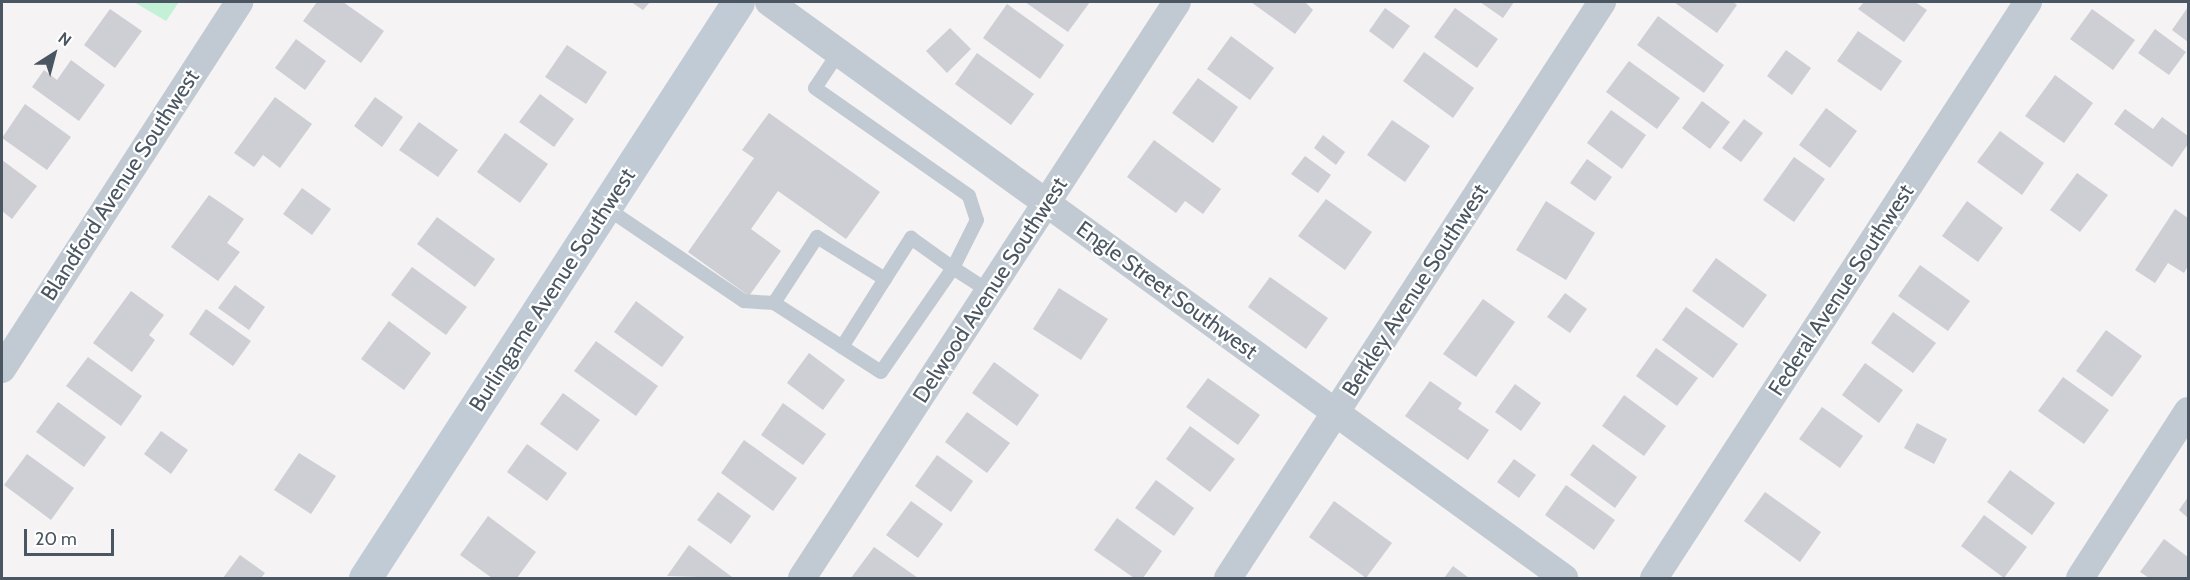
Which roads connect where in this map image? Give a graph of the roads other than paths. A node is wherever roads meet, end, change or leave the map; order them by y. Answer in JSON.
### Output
{"nodes":[{"id":1,"x":239,"y":2,"type":"edge"},
{"id":2,"x":738,"y":2,"type":"edge"},
{"id":3,"x":769,"y":2,"type":"edge"},
{"id":4,"x":1177,"y":2,"type":"edge"},
{"id":5,"x":1602,"y":2,"type":"edge"},
{"id":6,"x":2028,"y":2,"type":"edge"},
{"id":7,"x":839,"y":52,"type":"junction"},
{"id":8,"x":1047,"y":203,"type":"junction"},
{"id":9,"x":605,"y":207,"type":"junction"},
{"id":10,"x":953,"y":268,"type":"junction"},
{"id":11,"x":885,"y":279,"type":"junction"},
{"id":12,"x":987,"y":290,"type":"junction"},
{"id":13,"x":774,"y":303,"type":"junction"},
{"id":14,"x":842,"y":347,"type":"junction"},
{"id":15,"x":2,"y":369,"type":"edge"},
{"id":16,"x":2188,"y":411,"type":"edge"},
{"id":17,"x":1336,"y":413,"type":"junction"},
{"id":18,"x":365,"y":579,"type":"edge"},
{"id":19,"x":802,"y":579,"type":"edge"},
{"id":20,"x":1228,"y":579,"type":"edge"},
{"id":21,"x":1564,"y":579,"type":"edge"},
{"id":22,"x":1654,"y":579,"type":"edge"},
{"id":23,"x":2080,"y":579,"type":"edge"}],
"edges":[{"from":1,"to":15,"type":"street","name":"Blandford Avenue Southwest"},
{"from":2,"to":9,"type":"street","name":"Burlingame Avenue Southwest"},
{"from":3,"to":7,"type":"street","name":"Engle Street Southwest"},
{"from":4,"to":8,"type":"street","name":"Delwood Avenue Southwest"},
{"from":5,"to":17,"type":"street","name":"Berkley Avenue Southwest"},
{"from":6,"to":22,"type":"street","name":"Federal Avenue Southwest"},
{"from":7,"to":8,"type":"street","name":"Engle Street Southwest"},
{"from":7,"to":10,"type":"lane"},
{"from":8,"to":12,"type":"street","name":"Delwood Avenue Southwest"},
{"from":8,"to":17,"type":"street","name":"Engle Street Southwest"},
{"from":9,"to":13,"type":"lane"},
{"from":9,"to":18,"type":"street","name":"Burlingame Avenue Southwest"},
{"from":10,"to":11,"type":"lane"},
{"from":10,"to":12,"type":"lane"},
{"from":10,"to":14,"type":"lane"},
{"from":11,"to":13,"type":"lane"},
{"from":11,"to":14,"type":"lane"},
{"from":12,"to":19,"type":"street","name":"Delwood Avenue Southwest"},
{"from":13,"to":14,"type":"lane"},
{"from":16,"to":23,"type":"street"},
{"from":17,"to":20,"type":"street","name":"Berkley Avenue Southwest"},
{"from":17,"to":21,"type":"street","name":"Engle Street Southwest"}]}
